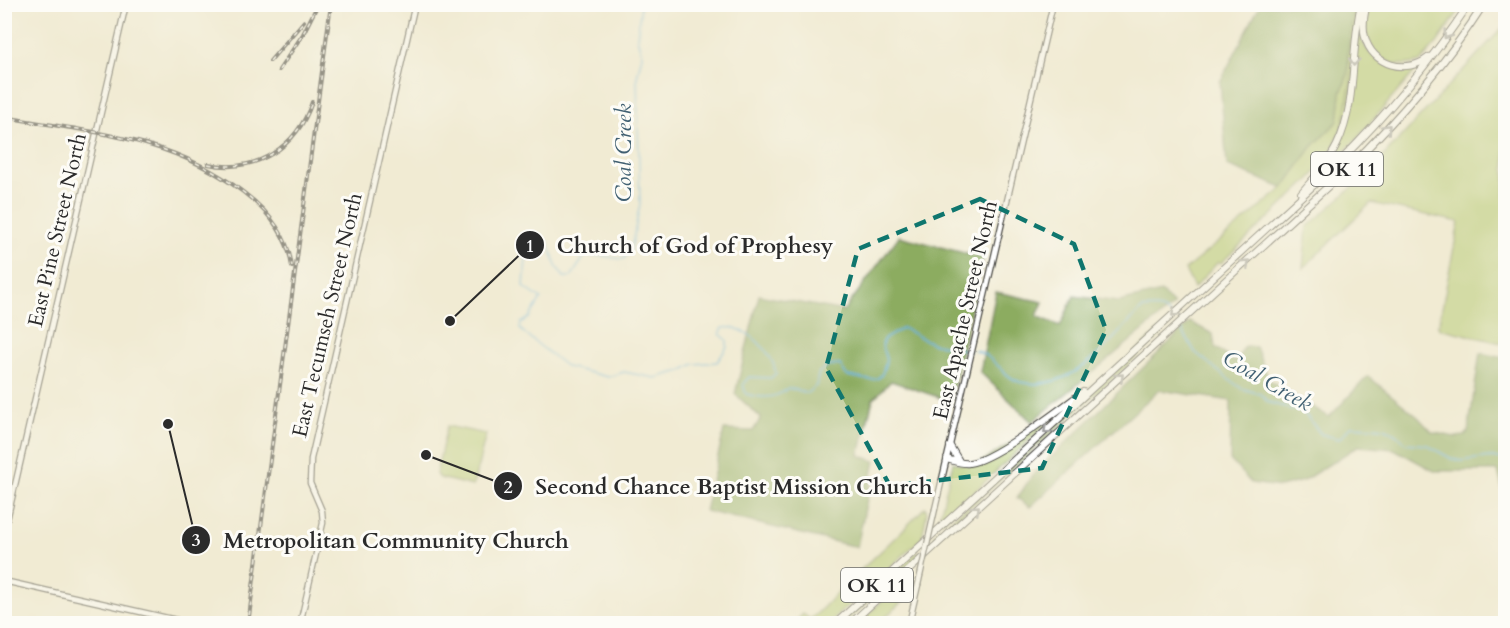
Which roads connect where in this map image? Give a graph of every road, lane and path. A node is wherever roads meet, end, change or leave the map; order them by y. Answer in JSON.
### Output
{"nodes":[{"id":1,"x":126,"y":4,"type":"edge"},
{"id":2,"x":415,"y":4,"type":"edge"},
{"id":3,"x":1053,"y":4,"type":"edge"},
{"id":4,"x":1469,"y":4,"type":"edge"},
{"id":5,"x":1484,"y":4,"type":"edge"},
{"id":6,"x":1497,"y":4,"type":"edge"},
{"id":7,"x":1366,"y":5,"type":"edge"},
{"id":8,"x":1506,"y":6,"type":"edge"},
{"id":9,"x":1433,"y":54,"type":"junction"},
{"id":10,"x":1275,"y":221,"type":"junction"},
{"id":11,"x":1105,"y":376,"type":"junction"},
{"id":12,"x":950,"y":446,"type":"junction"},
{"id":13,"x":947,"y":459,"type":"junction"},
{"id":14,"x":959,"y":462,"type":"junction"},
{"id":15,"x":4,"y":533,"type":"edge"},
{"id":16,"x":4,"y":581,"type":"edge"},
{"id":17,"x":194,"y":624,"type":"edge"},
{"id":18,"x":300,"y":624,"type":"edge"},
{"id":19,"x":835,"y":624,"type":"edge"},
{"id":20,"x":850,"y":624,"type":"edge"},
{"id":21,"x":909,"y":624,"type":"edge"}],
"edges":[{"from":1,"to":15,"type":"main road","name":"East Pine Street North"},
{"from":2,"to":18,"type":"main road","name":"East Tecumseh Street North"},
{"from":3,"to":12,"type":"main road","name":"East Apache Street North"},
{"from":4,"to":9,"type":"highway","number":"OK 11","one_way":true},
{"from":20,"to":5,"type":"highway","number":"OK 11","one_way":true},
{"from":6,"to":8,"type":"main road"},
{"from":7,"to":9,"type":"highway"},
{"from":7,"to":10,"type":"highway","one_way":true},
{"from":9,"to":10,"type":"highway","number":"OK 11"},
{"from":10,"to":11,"type":"highway","number":"OK 11","one_way":true},
{"from":11,"to":14,"type":"highway"},
{"from":11,"to":19,"type":"highway","number":"OK 11","one_way":true},
{"from":12,"to":13,"type":"main road","name":"East Apache Street North"},
{"from":12,"to":14,"type":"highway"},
{"from":13,"to":14,"type":"highway"},
{"from":13,"to":21,"type":"main road","name":"East Apache Street North","bridge":true},
{"from":16,"to":17,"type":"main road"}]}
